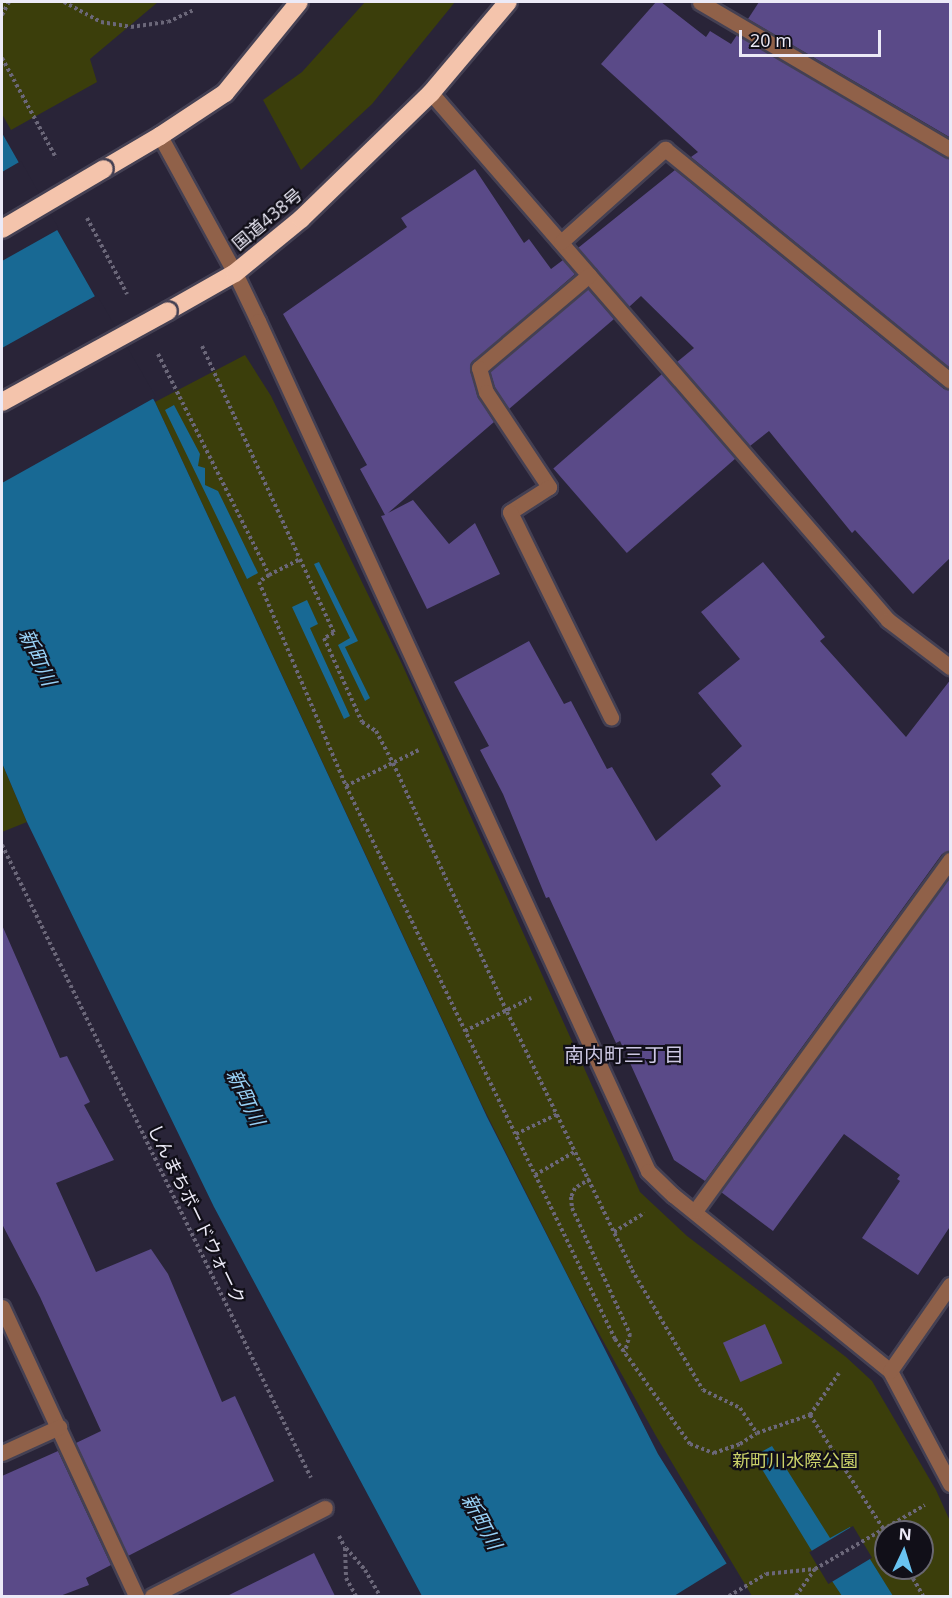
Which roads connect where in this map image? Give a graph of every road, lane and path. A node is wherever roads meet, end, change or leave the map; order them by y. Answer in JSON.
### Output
{"nodes":[{"id":1,"x":9,"y":2,"type":"edge"},
{"id":2,"x":64,"y":2,"type":"edge"},
{"id":3,"x":299,"y":2,"type":"edge"},
{"id":4,"x":508,"y":2,"type":"edge"},
{"id":5,"x":700,"y":2,"type":"edge"},
{"id":6,"x":194,"y":10,"type":"dead end"},
{"id":7,"x":2,"y":15,"type":"edge"},
{"id":8,"x":2,"y":58,"type":"edge"},
{"id":9,"x":431,"y":93,"type":"junction"},
{"id":10,"x":160,"y":136,"type":"junction"},
{"id":11,"x":951,"y":149,"type":"edge"},
{"id":12,"x":59,"y":164,"type":"dead end"},
{"id":13,"x":86,"y":216,"type":"dead end"},
{"id":14,"x":2,"y":229,"type":"edge"},
{"id":15,"x":561,"y":242,"type":"junction"},
{"id":16,"x":236,"y":273,"type":"junction"},
{"id":17,"x":589,"y":275,"type":"junction"},
{"id":18,"x":129,"y":299,"type":"dead end"},
{"id":19,"x":202,"y":346,"type":"dead end"},
{"id":20,"x":157,"y":351,"type":"dead end"},
{"id":21,"x":951,"y":381,"type":"edge"},
{"id":22,"x":2,"y":402,"type":"edge"},
{"id":23,"x":300,"y":559,"type":"junction"},
{"id":24,"x":269,"y":575,"type":"junction"},
{"id":25,"x":951,"y":666,"type":"edge"},
{"id":26,"x":611,"y":717,"type":"dead end"},
{"id":27,"x":426,"y":747,"type":"dead end"},
{"id":28,"x":393,"y":763,"type":"junction"},
{"id":29,"x":346,"y":786,"type":"junction"},
{"id":30,"x":2,"y":845,"type":"edge"},
{"id":31,"x":951,"y":860,"type":"edge"},
{"id":32,"x":533,"y":998,"type":"dead end"},
{"id":33,"x":507,"y":1012,"type":"junction"},
{"id":34,"x":465,"y":1031,"type":"junction"},
{"id":35,"x":558,"y":1114,"type":"junction"},
{"id":36,"x":516,"y":1134,"type":"junction"},
{"id":37,"x":576,"y":1151,"type":"junction"},
{"id":38,"x":535,"y":1175,"type":"junction"},
{"id":39,"x":590,"y":1179,"type":"junction"},
{"id":40,"x":695,"y":1210,"type":"junction"},
{"id":41,"x":647,"y":1212,"type":"dead end"},
{"id":42,"x":614,"y":1232,"type":"junction"},
{"id":43,"x":951,"y":1285,"type":"edge"},
{"id":44,"x":2,"y":1307,"type":"edge"},
{"id":45,"x":625,"y":1352,"type":"junction"},
{"id":46,"x":890,"y":1371,"type":"junction"},
{"id":47,"x":830,"y":1386,"type":"dead end"},
{"id":48,"x":810,"y":1414,"type":"junction"},
{"id":49,"x":59,"y":1427,"type":"junction"},
{"id":50,"x":757,"y":1433,"type":"junction"},
{"id":51,"x":2,"y":1453,"type":"edge"},
{"id":52,"x":951,"y":1484,"type":"edge"},
{"id":53,"x":920,"y":1495,"type":"dead end"},
{"id":54,"x":325,"y":1508,"type":"junction"},
{"id":55,"x":878,"y":1520,"type":"edge"},
{"id":56,"x":902,"y":1520,"type":"edge"},
{"id":57,"x":874,"y":1536,"type":"edge"},
{"id":58,"x":345,"y":1548,"type":"junction"},
{"id":59,"x":815,"y":1569,"type":"junction"},
{"id":60,"x":913,"y":1580,"type":"edge"},
{"id":61,"x":136,"y":1596,"type":"edge"},
{"id":62,"x":152,"y":1596,"type":"edge"},
{"id":63,"x":356,"y":1596,"type":"edge"},
{"id":64,"x":380,"y":1596,"type":"edge"},
{"id":65,"x":729,"y":1596,"type":"edge"},
{"id":66,"x":796,"y":1596,"type":"edge"},
{"id":67,"x":923,"y":1596,"type":"edge"}],
"edges":[{"from":1,"to":7,"type":"path"},
{"from":2,"to":6,"type":"path"},
{"from":3,"to":10,"type":"highway"},
{"from":4,"to":9,"type":"highway","name":"国道438号"},
{"from":5,"to":11,"type":"street"},
{"from":8,"to":12,"type":"path"},
{"from":9,"to":15,"type":"street"},
{"from":9,"to":16,"type":"highway","name":"国道438号"},
{"from":10,"to":14,"type":"highway","bridge":true},
{"from":10,"to":16,"type":"street"},
{"from":13,"to":18,"type":"path"},
{"from":15,"to":17,"type":"street"},
{"from":15,"to":21,"type":"street"},
{"from":16,"to":22,"type":"highway","name":"国道438号","bridge":true},
{"from":16,"to":40,"type":"street"},
{"from":17,"to":25,"type":"street"},
{"from":17,"to":26,"type":"street"},
{"from":19,"to":23,"type":"path"},
{"from":20,"to":24,"type":"path"},
{"from":23,"to":24,"type":"path"},
{"from":23,"to":28,"type":"path"},
{"from":24,"to":29,"type":"path"},
{"from":27,"to":28,"type":"path"},
{"from":28,"to":29,"type":"path"},
{"from":28,"to":33,"type":"path"},
{"from":29,"to":34,"type":"path"},
{"from":30,"to":54,"type":"path","name":"しんまちボードウォーク"},
{"from":31,"to":40,"type":"street"},
{"from":32,"to":33,"type":"path"},
{"from":33,"to":34,"type":"path"},
{"from":33,"to":35,"type":"path"},
{"from":34,"to":36,"type":"path"},
{"from":35,"to":36,"type":"path"},
{"from":35,"to":37,"type":"path"},
{"from":36,"to":38,"type":"path"},
{"from":37,"to":38,"type":"path"},
{"from":37,"to":39,"type":"path"},
{"from":38,"to":45,"type":"path"},
{"from":39,"to":42,"type":"path"},
{"from":39,"to":45,"type":"path"},
{"from":40,"to":46,"type":"street"},
{"from":41,"to":42,"type":"path"},
{"from":42,"to":50,"type":"path"},
{"from":43,"to":46,"type":"street"},
{"from":44,"to":49,"type":"street"},
{"from":45,"to":50,"type":"path"},
{"from":46,"to":52,"type":"street"},
{"from":47,"to":48,"type":"path"},
{"from":48,"to":50,"type":"path"},
{"from":48,"to":55,"type":"path"},
{"from":49,"to":51,"type":"street"},
{"from":49,"to":61,"type":"street"},
{"from":53,"to":56,"type":"path"},
{"from":54,"to":58,"type":"path","name":"しんまちボードウォーク"},
{"from":54,"to":62,"type":"street"},
{"from":57,"to":59,"type":"path"},
{"from":58,"to":63,"type":"path","name":"しんまちボードウォーク"},
{"from":58,"to":64,"type":"path"},
{"from":59,"to":65,"type":"path"},
{"from":59,"to":66,"type":"path"},
{"from":60,"to":67,"type":"path"}]}
